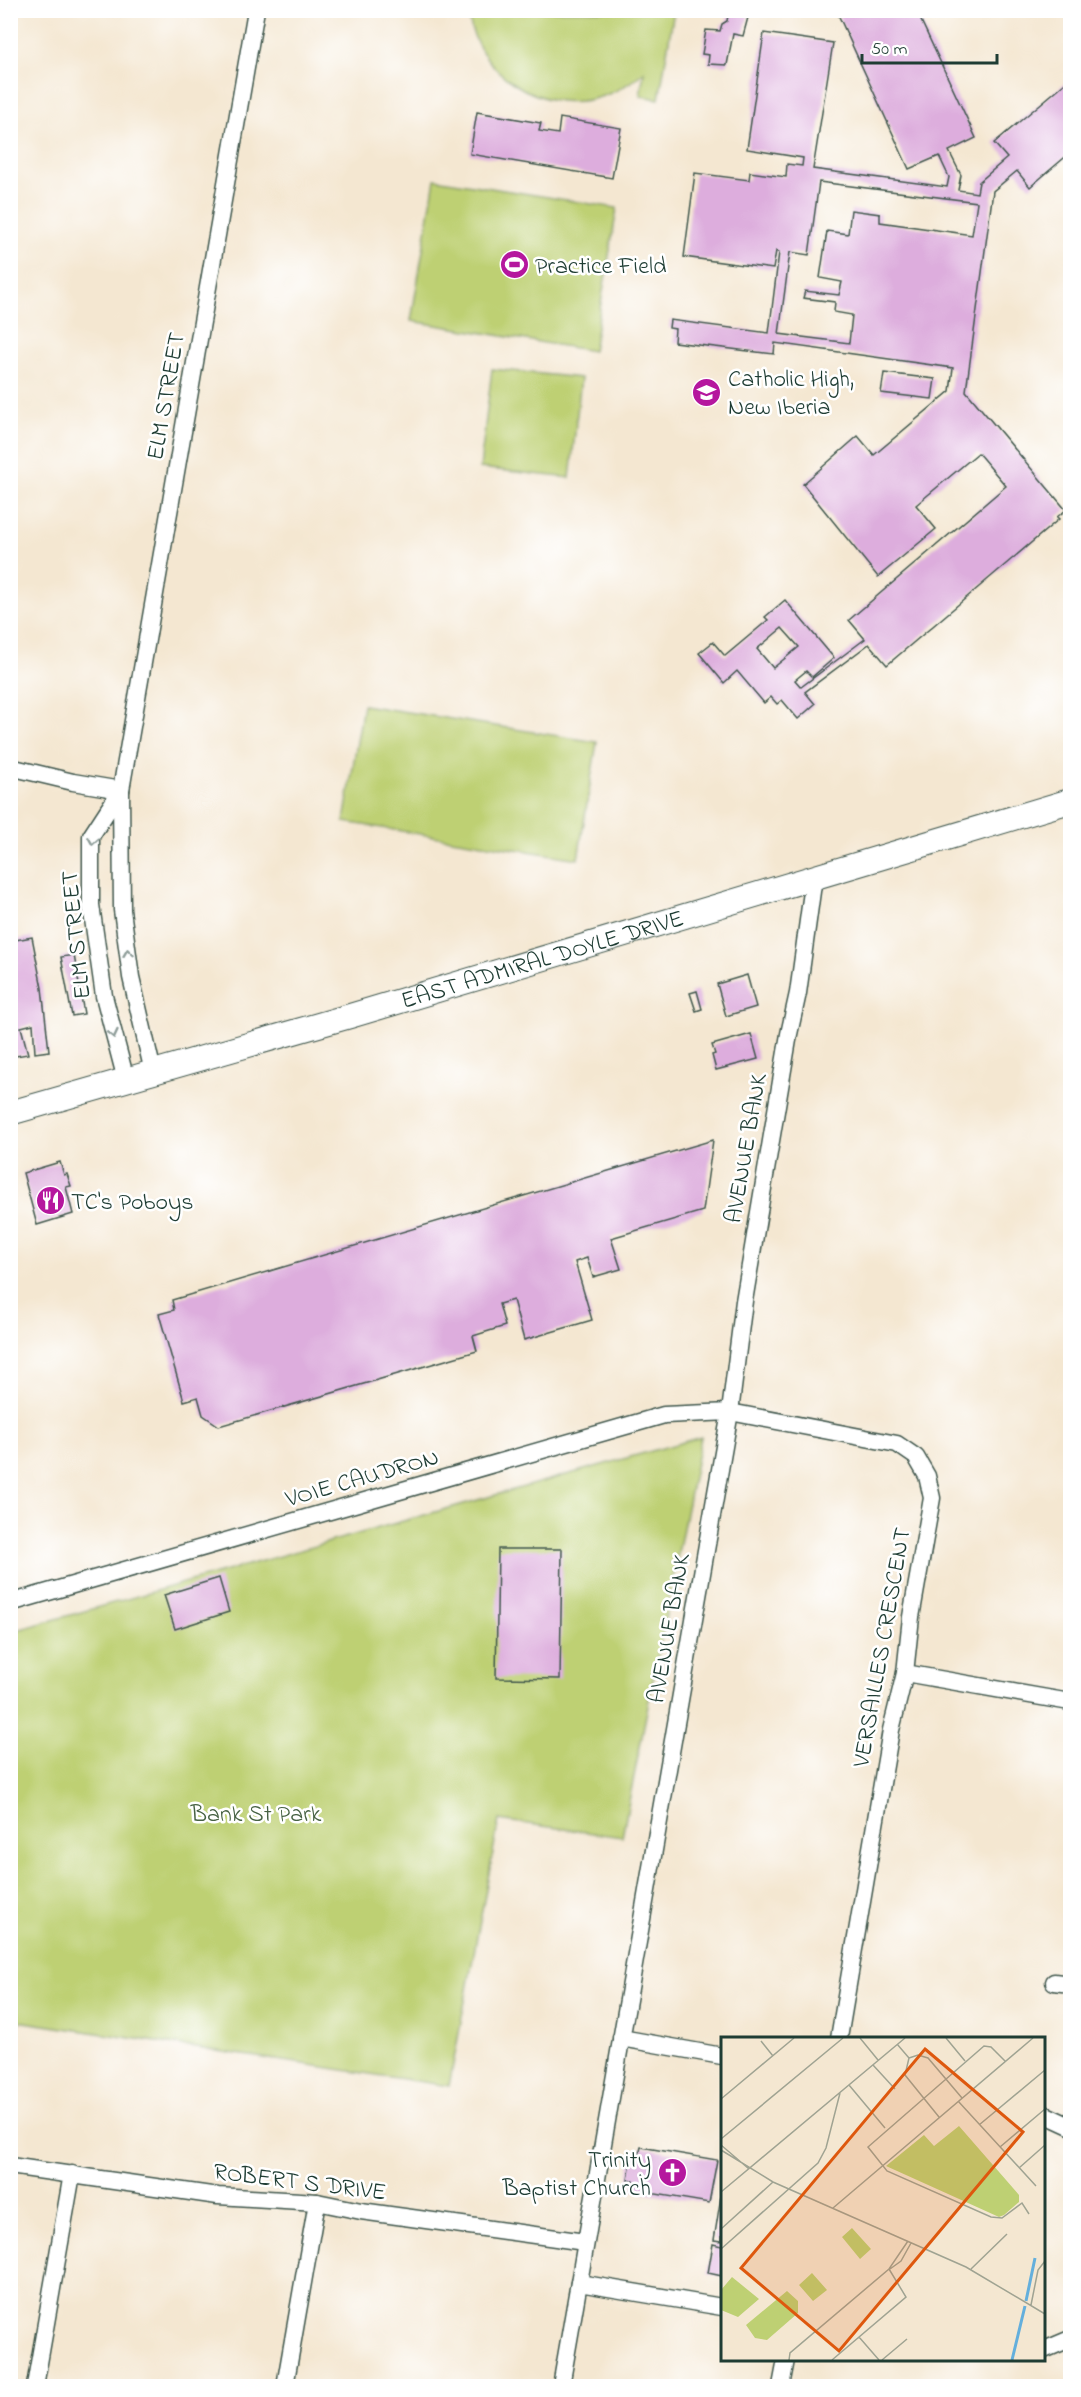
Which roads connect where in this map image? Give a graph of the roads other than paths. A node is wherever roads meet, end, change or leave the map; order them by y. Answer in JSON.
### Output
{"nodes":[{"id":1,"x":256,"y":10,"type":"edge"},
{"id":2,"x":10,"y":767,"type":"edge"},
{"id":3,"x":121,"y":790,"type":"junction"},
{"id":4,"x":1071,"y":801,"type":"edge"},
{"id":5,"x":814,"y":877,"type":"junction"},
{"id":6,"x":153,"y":1072,"type":"junction"},
{"id":7,"x":126,"y":1080,"type":"junction"},
{"id":8,"x":10,"y":1113,"type":"edge"},
{"id":9,"x":730,"y":1412,"type":"junction"},
{"id":10,"x":10,"y":1603,"type":"edge"},
{"id":11,"x":905,"y":1673,"type":"junction"},
{"id":12,"x":1071,"y":1702,"type":"edge"},
{"id":13,"x":839,"y":2037,"type":"edge"},
{"id":14,"x":621,"y":2038,"type":"junction"},
{"id":15,"x":721,"y":2056,"type":"edge"},
{"id":16,"x":1045,"y":2114,"type":"edge"},
{"id":17,"x":1071,"y":2126,"type":"edge"},
{"id":18,"x":10,"y":2166,"type":"edge"},
{"id":19,"x":72,"y":2174,"type":"junction"},
{"id":20,"x":318,"y":2202,"type":"junction"},
{"id":21,"x":585,"y":2242,"type":"junction"},
{"id":22,"x":579,"y":2283,"type":"junction"},
{"id":23,"x":721,"y":2307,"type":"edge"},
{"id":24,"x":1071,"y":2340,"type":"edge"},
{"id":25,"x":1045,"y":2350,"type":"edge"},
{"id":26,"x":786,"y":2361,"type":"edge"},
{"id":27,"x":35,"y":2386,"type":"edge"},
{"id":28,"x":285,"y":2386,"type":"edge"},
{"id":29,"x":561,"y":2386,"type":"edge"},
{"id":30,"x":781,"y":2386,"type":"edge"}],
"edges":[{"from":1,"to":3,"type":"street","name":"ELM STREET"},
{"from":2,"to":3,"type":"street"},
{"from":6,"to":3,"type":"street","name":"ELM STREET","one_way":true},
{"from":3,"to":7,"type":"street","name":"ELM STREET","one_way":true},
{"from":4,"to":5,"type":"main road","name":"EAST ADMIRAL DOYLE DRIVE"},
{"from":5,"to":6,"type":"main road","name":"EAST ADMIRAL DOYLE DRIVE"},
{"from":5,"to":9,"type":"street","name":"AVENUE BANK"},
{"from":6,"to":7,"type":"main road","name":"EAST ADMIRAL DOYLE DRIVE"},
{"from":7,"to":8,"type":"main road","name":"EAST ADMIRAL DOYLE DRIVE"},
{"from":9,"to":10,"type":"street","name":"VOIE CAUDRON"},
{"from":9,"to":11,"type":"street","name":"VERSAILLES CRESCENT"},
{"from":9,"to":14,"type":"street","name":"AVENUE BANK"},
{"from":11,"to":12,"type":"street"},
{"from":11,"to":13,"type":"street","name":"VERSAILLES CRESCENT"},
{"from":14,"to":15,"type":"street"},
{"from":14,"to":21,"type":"street","name":"AVENUE BANK"},
{"from":16,"to":17,"type":"street"},
{"from":18,"to":19,"type":"street","name":"ROBERT S DRIVE"},
{"from":19,"to":20,"type":"street","name":"ROBERT S DRIVE"},
{"from":19,"to":27,"type":"street"},
{"from":20,"to":21,"type":"street","name":"ROBERT S DRIVE"},
{"from":20,"to":28,"type":"street"},
{"from":21,"to":22,"type":"street","name":"AVENUE BANK"},
{"from":22,"to":23,"type":"street"},
{"from":22,"to":29,"type":"street","name":"AVENUE BANK"},
{"from":24,"to":25,"type":"street"},
{"from":26,"to":30,"type":"street"}]}
